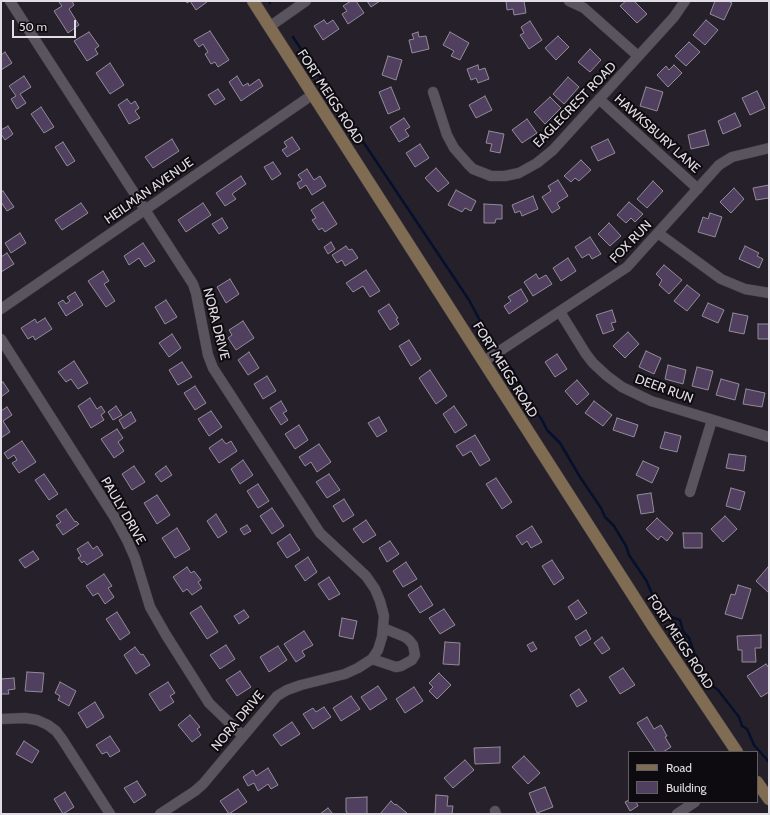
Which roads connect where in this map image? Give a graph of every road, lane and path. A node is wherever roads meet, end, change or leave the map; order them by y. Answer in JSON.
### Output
{"nodes":[{"id":1,"x":10,"y":1,"type":"edge"},
{"id":2,"x":253,"y":1,"type":"edge"},
{"id":3,"x":306,"y":1,"type":"edge"},
{"id":4,"x":569,"y":1,"type":"edge"},
{"id":5,"x":685,"y":1,"type":"edge"},
{"id":6,"x":269,"y":27,"type":"junction"},
{"id":7,"x":638,"y":56,"type":"junction"},
{"id":8,"x":433,"y":92,"type":"dead end"},
{"id":9,"x":312,"y":95,"type":"junction"},
{"id":10,"x":599,"y":99,"type":"junction"},
{"id":11,"x":769,"y":148,"type":"edge"},
{"id":12,"x":698,"y":189,"type":"junction"},
{"id":13,"x":144,"y":210,"type":"junction"},
{"id":14,"x":658,"y":233,"type":"junction"},
{"id":15,"x":769,"y":293,"type":"edge"},
{"id":16,"x":1,"y":309,"type":"edge"},
{"id":17,"x":560,"y":312,"type":"junction"},
{"id":18,"x":1,"y":339,"type":"edge"},
{"id":19,"x":483,"y":362,"type":"junction"},
{"id":20,"x":712,"y":420,"type":"junction"},
{"id":21,"x":769,"y":437,"type":"edge"},
{"id":22,"x":690,"y":492,"type":"dead end"},
{"id":23,"x":383,"y":628,"type":"junction"},
{"id":24,"x":372,"y":659,"type":"junction"},
{"id":25,"x":1,"y":719,"type":"edge"},
{"id":26,"x":243,"y":736,"type":"junction"},
{"id":27,"x":735,"y":751,"type":"edge"},
{"id":28,"x":758,"y":783,"type":"edge"},
{"id":29,"x":769,"y":799,"type":"edge"},
{"id":30,"x":694,"y":803,"type":"edge"},
{"id":31,"x":110,"y":814,"type":"edge"},
{"id":32,"x":160,"y":814,"type":"edge"},
{"id":33,"x":677,"y":814,"type":"edge"}],
"edges":[{"from":1,"to":13,"type":"street","name":"NORA DRIVE"},
{"from":2,"to":6,"type":"street","name":"FORT MEIGS ROAD"},
{"from":3,"to":6,"type":"street"},
{"from":4,"to":7,"type":"street"},
{"from":5,"to":7,"type":"street","name":"EAGLECREST ROAD"},
{"from":6,"to":9,"type":"street","name":"FORT MEIGS ROAD"},
{"from":7,"to":10,"type":"street","name":"EAGLECREST ROAD"},
{"from":8,"to":10,"type":"street","name":"EAGLECREST ROAD"},
{"from":9,"to":13,"type":"street","name":"HEILMAN AVENUE"},
{"from":9,"to":19,"type":"street","name":"FORT MEIGS ROAD"},
{"from":10,"to":12,"type":"street","name":"HAWKSBURY LANE"},
{"from":11,"to":12,"type":"street","name":"FOX RUN"},
{"from":12,"to":14,"type":"street","name":"FOX RUN"},
{"from":13,"to":16,"type":"street","name":"HEILMAN AVENUE"},
{"from":13,"to":23,"type":"street","name":"NORA DRIVE"},
{"from":14,"to":15,"type":"street"},
{"from":14,"to":17,"type":"street","name":"FOX RUN"},
{"from":17,"to":19,"type":"street","name":"FOX RUN"},
{"from":17,"to":20,"type":"street","name":"DEER RUN"},
{"from":18,"to":26,"type":"street","name":"PAULY DRIVE"},
{"from":19,"to":27,"type":"street","name":"FORT MEIGS ROAD"},
{"from":20,"to":21,"type":"street","name":"DEER RUN"},
{"from":20,"to":22,"type":"street"},
{"from":23,"to":24,"type":"street","name":"NORA DRIVE"},
{"from":23,"to":24,"type":"street"},
{"from":24,"to":26,"type":"street","name":"NORA DRIVE"},
{"from":25,"to":31,"type":"street"},
{"from":26,"to":32,"type":"street","name":"NORA DRIVE"},
{"from":28,"to":29,"type":"street"},
{"from":30,"to":33,"type":"street"}]}
